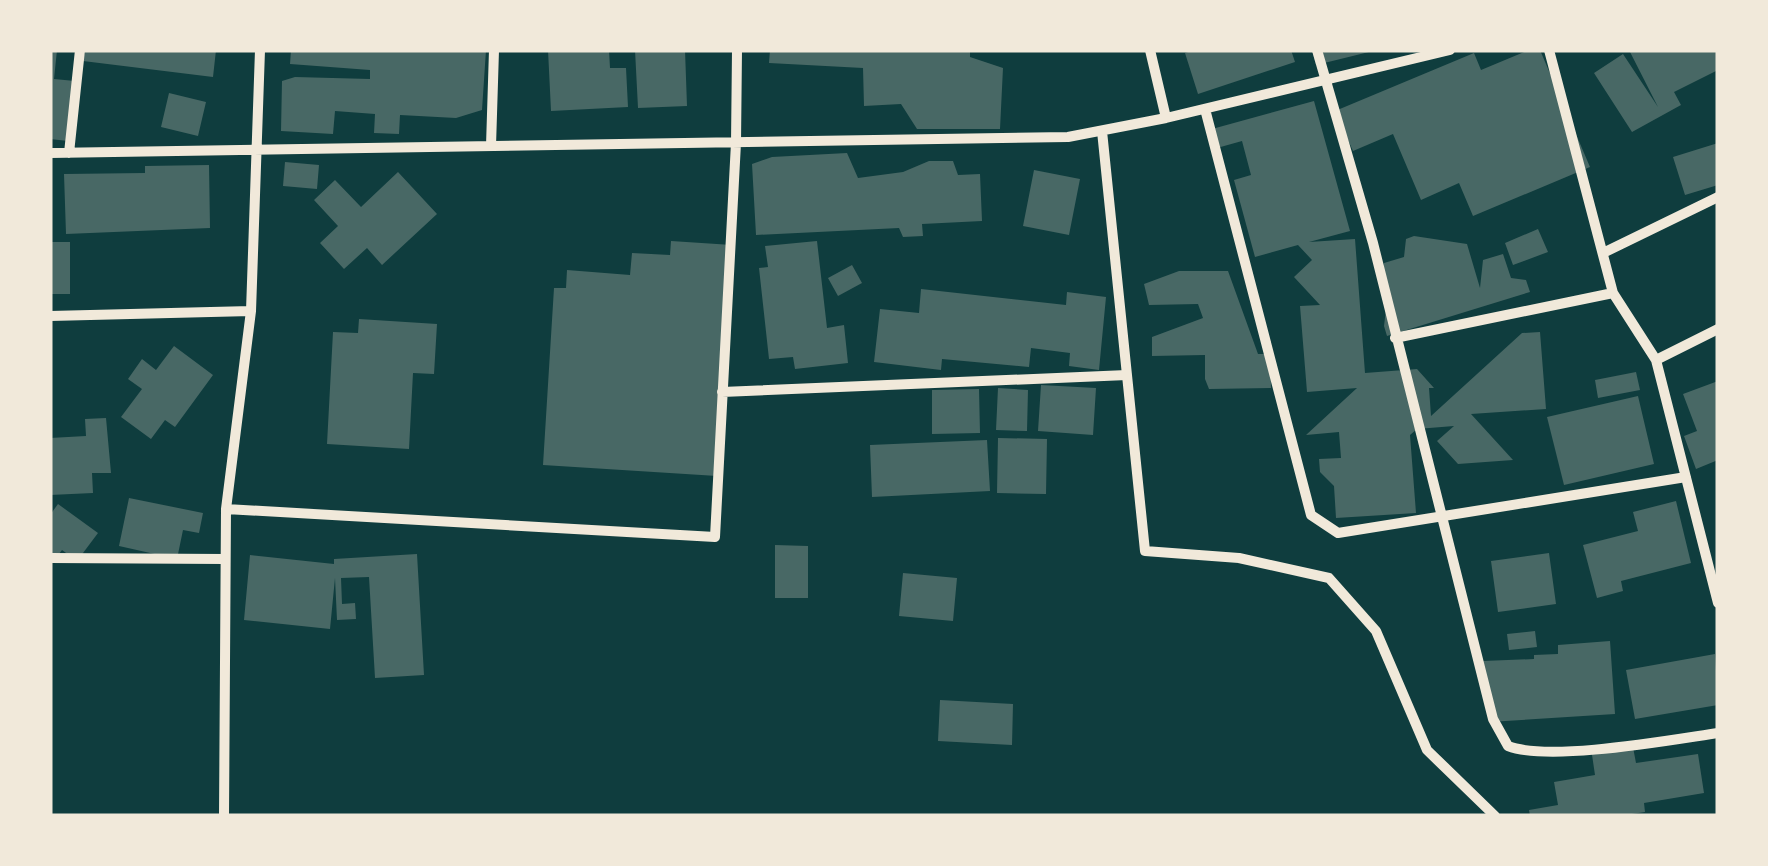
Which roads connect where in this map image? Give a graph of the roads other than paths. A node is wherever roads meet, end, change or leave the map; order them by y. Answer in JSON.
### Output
{"nodes":[{"id":1,"x":80,"y":50,"type":"edge"},
{"id":2,"x":260,"y":50,"type":"edge"},
{"id":3,"x":494,"y":50,"type":"edge"},
{"id":4,"x":737,"y":50,"type":"edge"},
{"id":5,"x":1150,"y":50,"type":"edge"},
{"id":6,"x":1317,"y":50,"type":"edge"},
{"id":7,"x":1450,"y":50,"type":"edge"},
{"id":8,"x":1549,"y":50,"type":"edge"},
{"id":9,"x":1324,"y":81,"type":"junction"},
{"id":10,"x":1205,"y":109,"type":"junction"},
{"id":11,"x":1166,"y":118,"type":"junction"},
{"id":12,"x":1102,"y":131,"type":"junction"},
{"id":13,"x":736,"y":143,"type":"junction"},
{"id":14,"x":491,"y":146,"type":"junction"},
{"id":15,"x":256,"y":150,"type":"junction"},
{"id":16,"x":69,"y":153,"type":"junction"},
{"id":17,"x":50,"y":154,"type":"edge"},
{"id":18,"x":1718,"y":198,"type":"edge"},
{"id":19,"x":1603,"y":253,"type":"junction"},
{"id":20,"x":1614,"y":292,"type":"junction"},
{"id":21,"x":251,"y":311,"type":"junction"},
{"id":22,"x":50,"y":316,"type":"edge"},
{"id":23,"x":1718,"y":328,"type":"edge"},
{"id":24,"x":1395,"y":338,"type":"junction"},
{"id":25,"x":1656,"y":360,"type":"junction"},
{"id":26,"x":1127,"y":375,"type":"junction"},
{"id":27,"x":722,"y":392,"type":"junction"},
{"id":28,"x":1686,"y":477,"type":"junction"},
{"id":29,"x":226,"y":509,"type":"junction"},
{"id":30,"x":1442,"y":516,"type":"junction"},
{"id":31,"x":50,"y":558,"type":"edge"},
{"id":32,"x":225,"y":559,"type":"junction"},
{"id":33,"x":1718,"y":602,"type":"edge"},
{"id":34,"x":1717,"y":733,"type":"edge"},
{"id":35,"x":1718,"y":750,"type":"edge"},
{"id":36,"x":224,"y":816,"type":"edge"},
{"id":37,"x":1495,"y":816,"type":"edge"}],
"edges":[{"from":1,"to":16,"type":"street"},
{"from":2,"to":15,"type":"street"},
{"from":3,"to":14,"type":"street"},
{"from":4,"to":13,"type":"street"},
{"from":5,"to":11,"type":"street"},
{"from":6,"to":9,"type":"street"},
{"from":7,"to":9,"type":"street"},
{"from":8,"to":19,"type":"street"},
{"from":9,"to":10,"type":"street"},
{"from":9,"to":24,"type":"street"},
{"from":10,"to":11,"type":"street"},
{"from":10,"to":30,"type":"street"},
{"from":11,"to":12,"type":"street"},
{"from":12,"to":13,"type":"street"},
{"from":12,"to":26,"type":"street"},
{"from":13,"to":14,"type":"street"},
{"from":13,"to":27,"type":"street"},
{"from":14,"to":15,"type":"street"},
{"from":15,"to":16,"type":"street"},
{"from":15,"to":21,"type":"street"},
{"from":16,"to":17,"type":"street"},
{"from":18,"to":19,"type":"street"},
{"from":19,"to":20,"type":"street"},
{"from":20,"to":24,"type":"street"},
{"from":20,"to":25,"type":"street"},
{"from":21,"to":22,"type":"street"},
{"from":21,"to":29,"type":"street"},
{"from":23,"to":25,"type":"street"},
{"from":24,"to":30,"type":"street"},
{"from":25,"to":28,"type":"street"},
{"from":26,"to":27,"type":"street"},
{"from":26,"to":37,"type":"street"},
{"from":27,"to":29,"type":"street"},
{"from":28,"to":30,"type":"street"},
{"from":28,"to":33,"type":"street"},
{"from":29,"to":32,"type":"street"},
{"from":30,"to":34,"type":"street"},
{"from":31,"to":32,"type":"street"},
{"from":32,"to":36,"type":"street"},
{"from":34,"to":35,"type":"street"}]}
